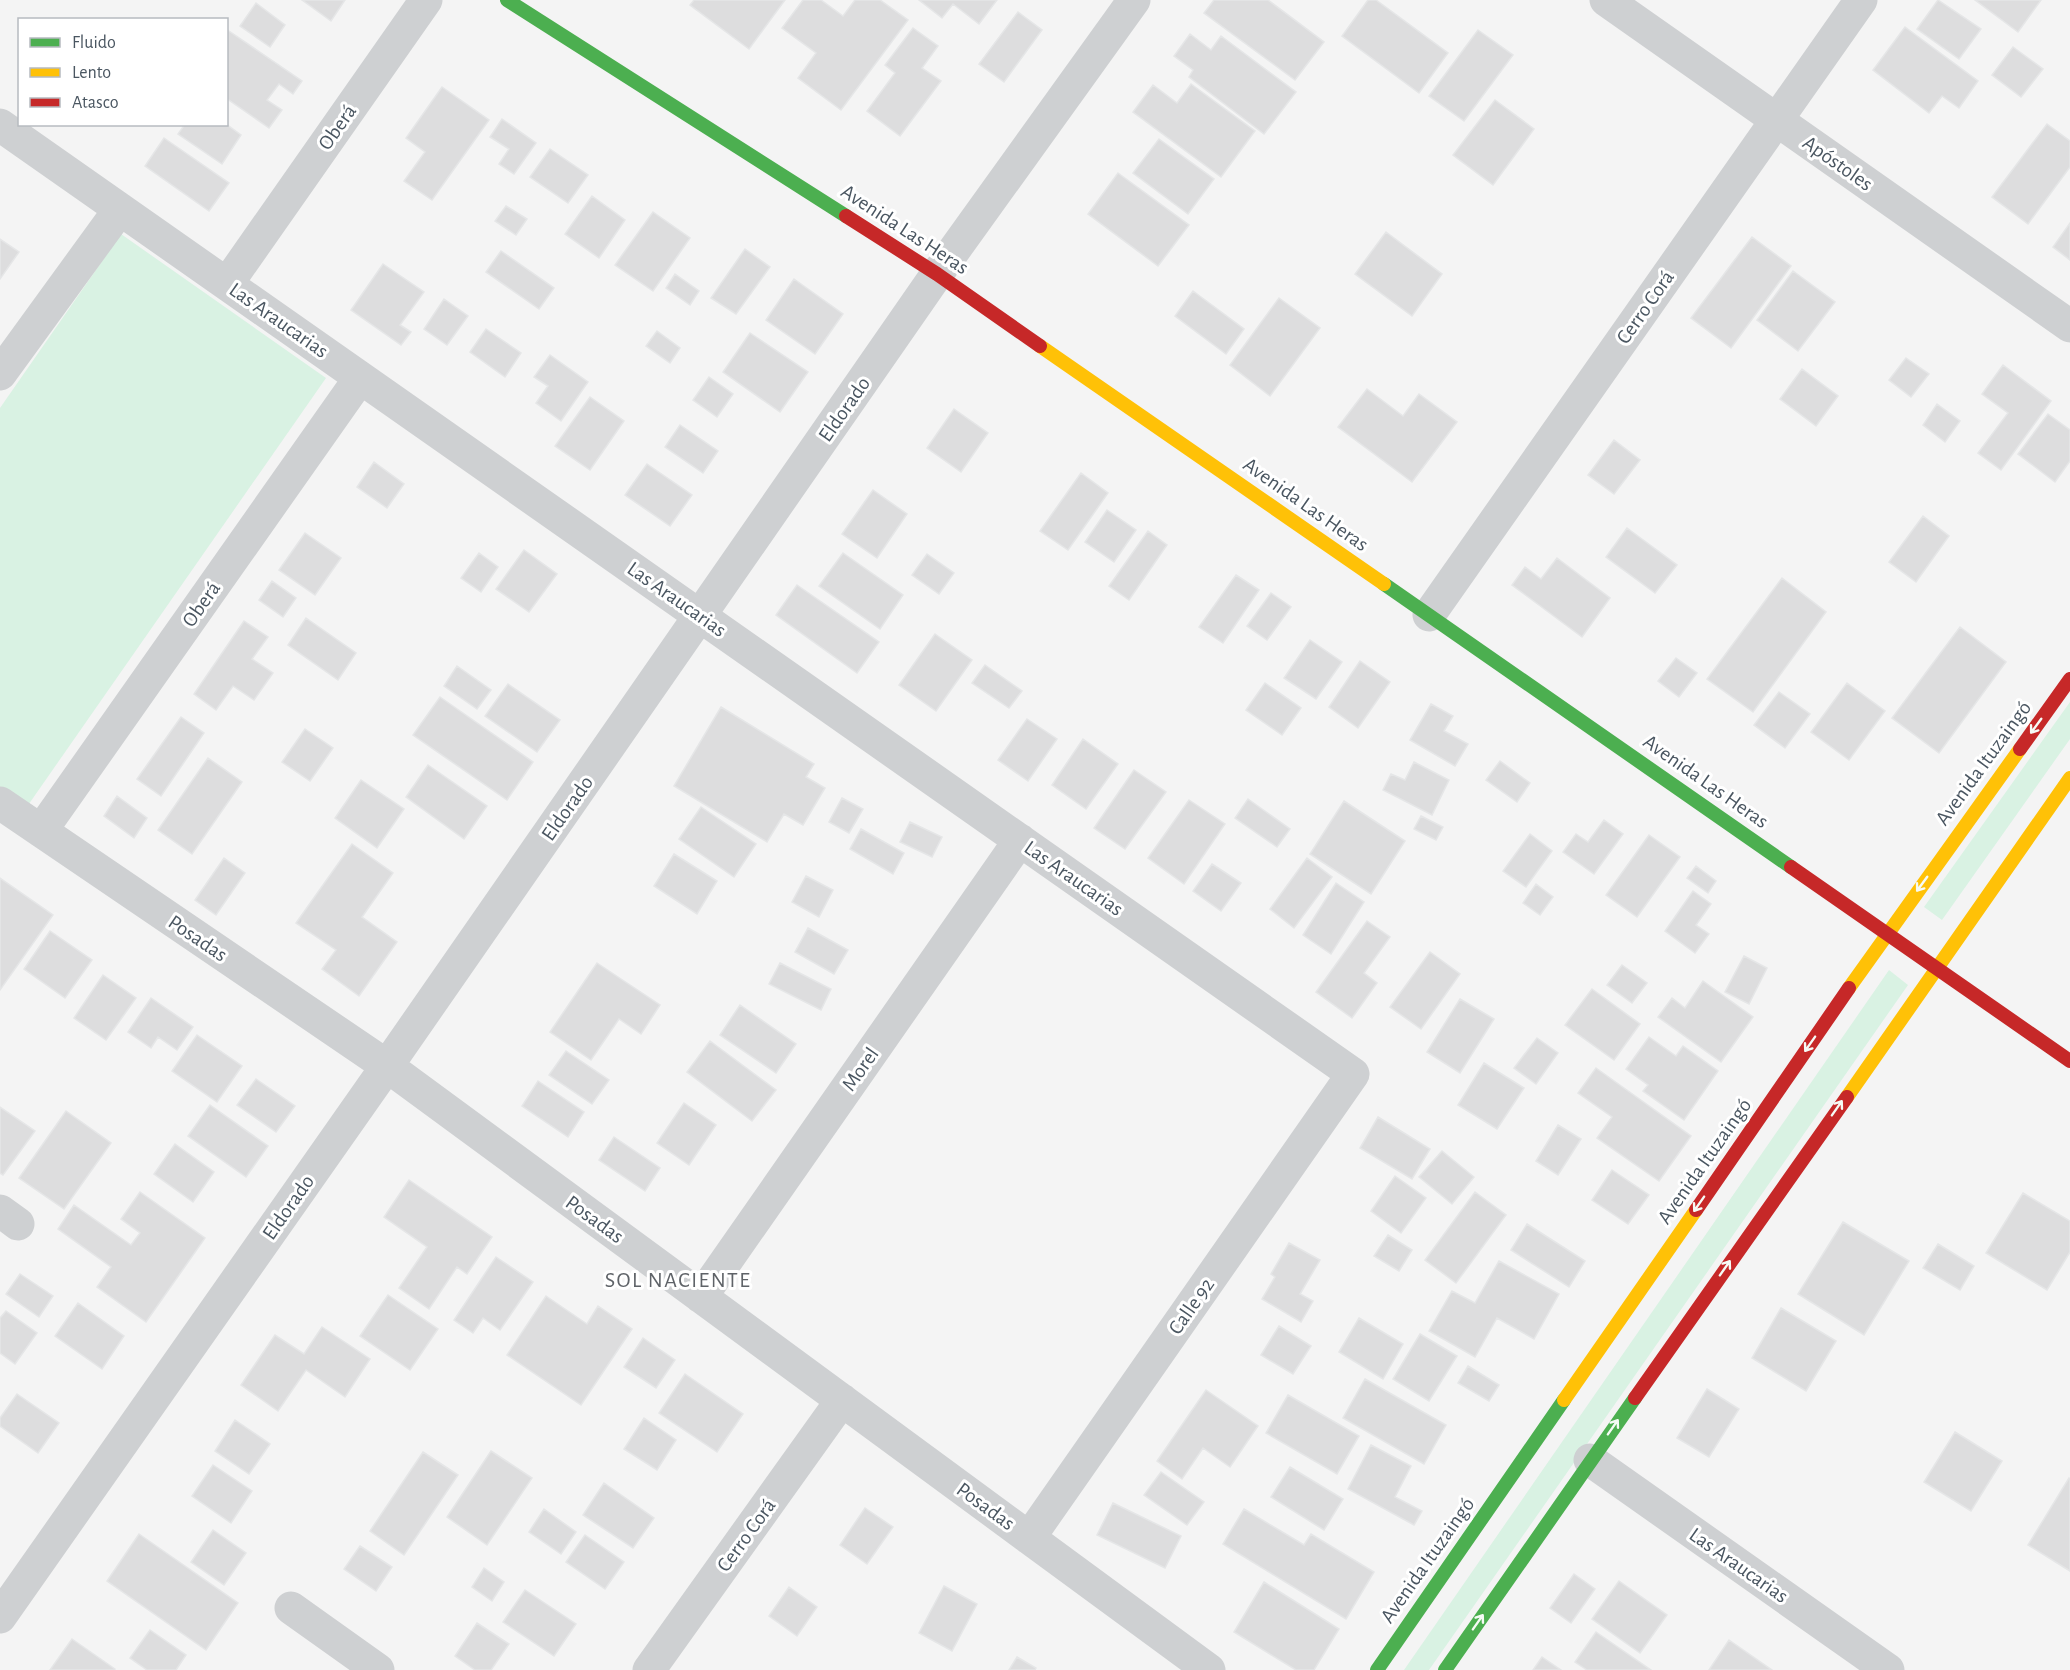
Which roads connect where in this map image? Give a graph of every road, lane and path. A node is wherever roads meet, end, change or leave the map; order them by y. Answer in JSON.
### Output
{"nodes":[{"id":1,"x":426,"y":0,"type":"edge"},
{"id":2,"x":507,"y":0,"type":"edge"},
{"id":3,"x":1134,"y":0,"type":"edge"},
{"id":4,"x":1606,"y":0,"type":"edge"},
{"id":5,"x":1861,"y":0,"type":"edge"},
{"id":6,"x":1777,"y":120,"type":"junction"},
{"id":7,"x":0,"y":124,"type":"edge"},
{"id":8,"x":120,"y":209,"type":"junction"},
{"id":9,"x":937,"y":274,"type":"junction"},
{"id":10,"x":227,"y":284,"type":"junction"},
{"id":11,"x":2070,"y":326,"type":"edge"},
{"id":12,"x":0,"y":374,"type":"edge"},
{"id":13,"x":360,"y":378,"type":"junction"},
{"id":14,"x":1429,"y":615,"type":"junction"},
{"id":15,"x":701,"y":616,"type":"junction"},
{"id":16,"x":2070,"y":679,"type":"edge"},
{"id":17,"x":2070,"y":778,"type":"edge"},
{"id":18,"x":0,"y":802,"type":"edge"},
{"id":19,"x":41,"y":831,"type":"junction"},
{"id":20,"x":1020,"y":840,"type":"junction"},
{"id":21,"x":1887,"y":932,"type":"junction"},
{"id":22,"x":1936,"y":966,"type":"junction"},
{"id":23,"x":2070,"y":1061,"type":"edge"},
{"id":24,"x":387,"y":1066,"type":"junction"},
{"id":25,"x":1353,"y":1074,"type":"joint"},
{"id":26,"x":701,"y":1297,"type":"junction"},
{"id":27,"x":842,"y":1400,"type":"junction"},
{"id":28,"x":1590,"y":1460,"type":"junction"},
{"id":29,"x":1029,"y":1538,"type":"junction"},
{"id":30,"x":291,"y":1608,"type":"dead end"},
{"id":31,"x":0,"y":1617,"type":"edge"},
{"id":32,"x":378,"y":1670,"type":"edge"},
{"id":33,"x":649,"y":1670,"type":"edge"},
{"id":34,"x":1209,"y":1670,"type":"edge"},
{"id":35,"x":1377,"y":1670,"type":"edge"},
{"id":36,"x":1444,"y":1670,"type":"edge"},
{"id":37,"x":1888,"y":1670,"type":"edge"}],
"edges":[{"from":1,"to":10,"type":"street","name":"Oberá"},
{"from":2,"to":9,"type":"main road","name":"Avenida Las Heras"},
{"from":3,"to":9,"type":"street","name":"Eldorado"},
{"from":4,"to":6,"type":"street","name":"Apóstoles"},
{"from":5,"to":6,"type":"street","name":"Cerro Corá"},
{"from":6,"to":11,"type":"street","name":"Apóstoles"},
{"from":6,"to":14,"type":"street","name":"Cerro Corá"},
{"from":7,"to":8,"type":"street","name":"Las Araucarias"},
{"from":8,"to":10,"type":"street","name":"Las Araucarias"},
{"from":8,"to":12,"type":"street"},
{"from":9,"to":14,"type":"main road","name":"Avenida Las Heras"},
{"from":9,"to":15,"type":"street","name":"Eldorado"},
{"from":10,"to":13,"type":"street","name":"Las Araucarias"},
{"from":13,"to":15,"type":"street","name":"Las Araucarias"},
{"from":13,"to":19,"type":"street","name":"Oberá"},
{"from":14,"to":21,"type":"main road","name":"Avenida Las Heras"},
{"from":15,"to":20,"type":"street","name":"Las Araucarias"},
{"from":15,"to":24,"type":"street","name":"Eldorado"},
{"from":16,"to":21,"type":"main road","name":"Avenida Ituzaingó","one_way":true},
{"from":17,"to":22,"type":"main road"},
{"from":18,"to":19,"type":"street","name":"Posadas"},
{"from":19,"to":24,"type":"street","name":"Posadas"},
{"from":20,"to":25,"type":"street","name":"Las Araucarias"},
{"from":20,"to":26,"type":"street","name":"Morel"},
{"from":21,"to":22,"type":"main road","name":"Avenida Las Heras"},
{"from":21,"to":35,"type":"main road","name":"Avenida Ituzaingó","one_way":true},
{"from":22,"to":23,"type":"main road","name":"Avenida Las Heras"},
{"from":28,"to":22,"type":"main road","one_way":true},
{"from":24,"to":26,"type":"street","name":"Posadas"},
{"from":24,"to":31,"type":"street","name":"Eldorado"},
{"from":25,"to":29,"type":"street","name":"Calle 92"},
{"from":26,"to":27,"type":"street","name":"Posadas"},
{"from":27,"to":29,"type":"street","name":"Posadas"},
{"from":27,"to":33,"type":"street","name":"Cerro Corá"},
{"from":36,"to":28,"type":"main road","one_way":true},
{"from":28,"to":37,"type":"street","name":"Las Araucarias"},
{"from":29,"to":34,"type":"street","name":"Posadas"},
{"from":30,"to":32,"type":"street"}]}
